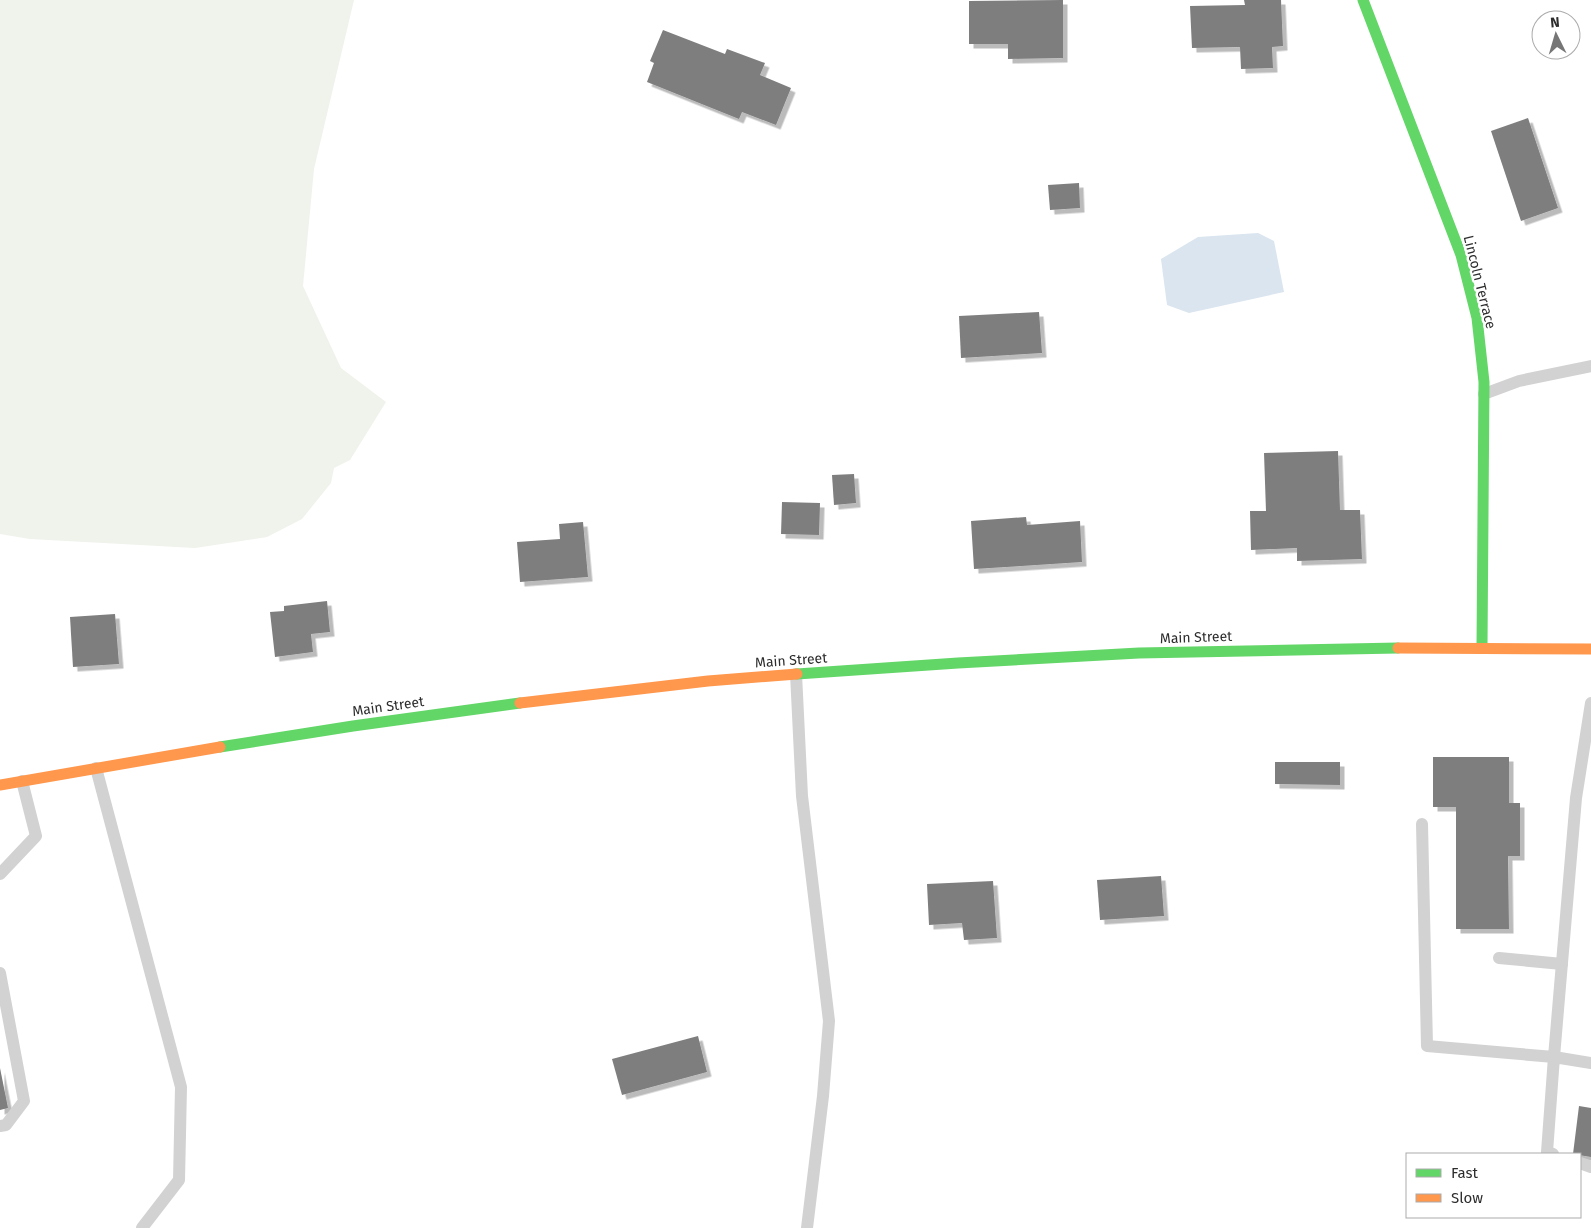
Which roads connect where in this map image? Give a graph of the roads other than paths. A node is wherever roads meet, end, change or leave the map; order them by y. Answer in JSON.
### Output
{"nodes":[{"id":1,"x":1363,"y":0,"type":"edge"},
{"id":2,"x":1591,"y":366,"type":"edge"},
{"id":3,"x":1484,"y":394,"type":"junction"},
{"id":4,"x":1482,"y":647,"type":"junction"},
{"id":5,"x":1591,"y":649,"type":"edge"},
{"id":6,"x":796,"y":674,"type":"junction"},
{"id":7,"x":1591,"y":703,"type":"edge"},
{"id":8,"x":96,"y":768,"type":"junction"},
{"id":9,"x":22,"y":781,"type":"junction"},
{"id":10,"x":0,"y":785,"type":"edge"},
{"id":11,"x":1422,"y":824,"type":"dead end"},
{"id":12,"x":0,"y":874,"type":"edge"},
{"id":13,"x":1499,"y":958,"type":"dead end"},
{"id":14,"x":1562,"y":964,"type":"junction"},
{"id":15,"x":0,"y":973,"type":"edge"},
{"id":16,"x":1554,"y":1056,"type":"junction"},
{"id":17,"x":1591,"y":1063,"type":"edge"},
{"id":18,"x":0,"y":1126,"type":"edge"},
{"id":19,"x":1550,"y":1153,"type":"edge"},
{"id":20,"x":142,"y":1228,"type":"edge"},
{"id":21,"x":807,"y":1228,"type":"edge"}],
"edges":[{"from":1,"to":3,"type":"main road","name":"Lincoln Terrace"},
{"from":2,"to":3,"type":"lane"},
{"from":3,"to":4,"type":"main road","name":"Lincoln Terrace"},
{"from":4,"to":5,"type":"main road","name":"Main Street"},
{"from":4,"to":6,"type":"main road","name":"Main Street"},
{"from":6,"to":8,"type":"main road","name":"Main Street"},
{"from":6,"to":21,"type":"lane"},
{"from":7,"to":14,"type":"lane"},
{"from":8,"to":9,"type":"main road","name":"Main Street"},
{"from":8,"to":20,"type":"lane"},
{"from":9,"to":10,"type":"main road","name":"Main Street"},
{"from":9,"to":12,"type":"lane"},
{"from":11,"to":16,"type":"lane"},
{"from":13,"to":14,"type":"lane"},
{"from":14,"to":16,"type":"lane"},
{"from":15,"to":18,"type":"lane"},
{"from":16,"to":17,"type":"lane"},
{"from":16,"to":19,"type":"lane"}]}
